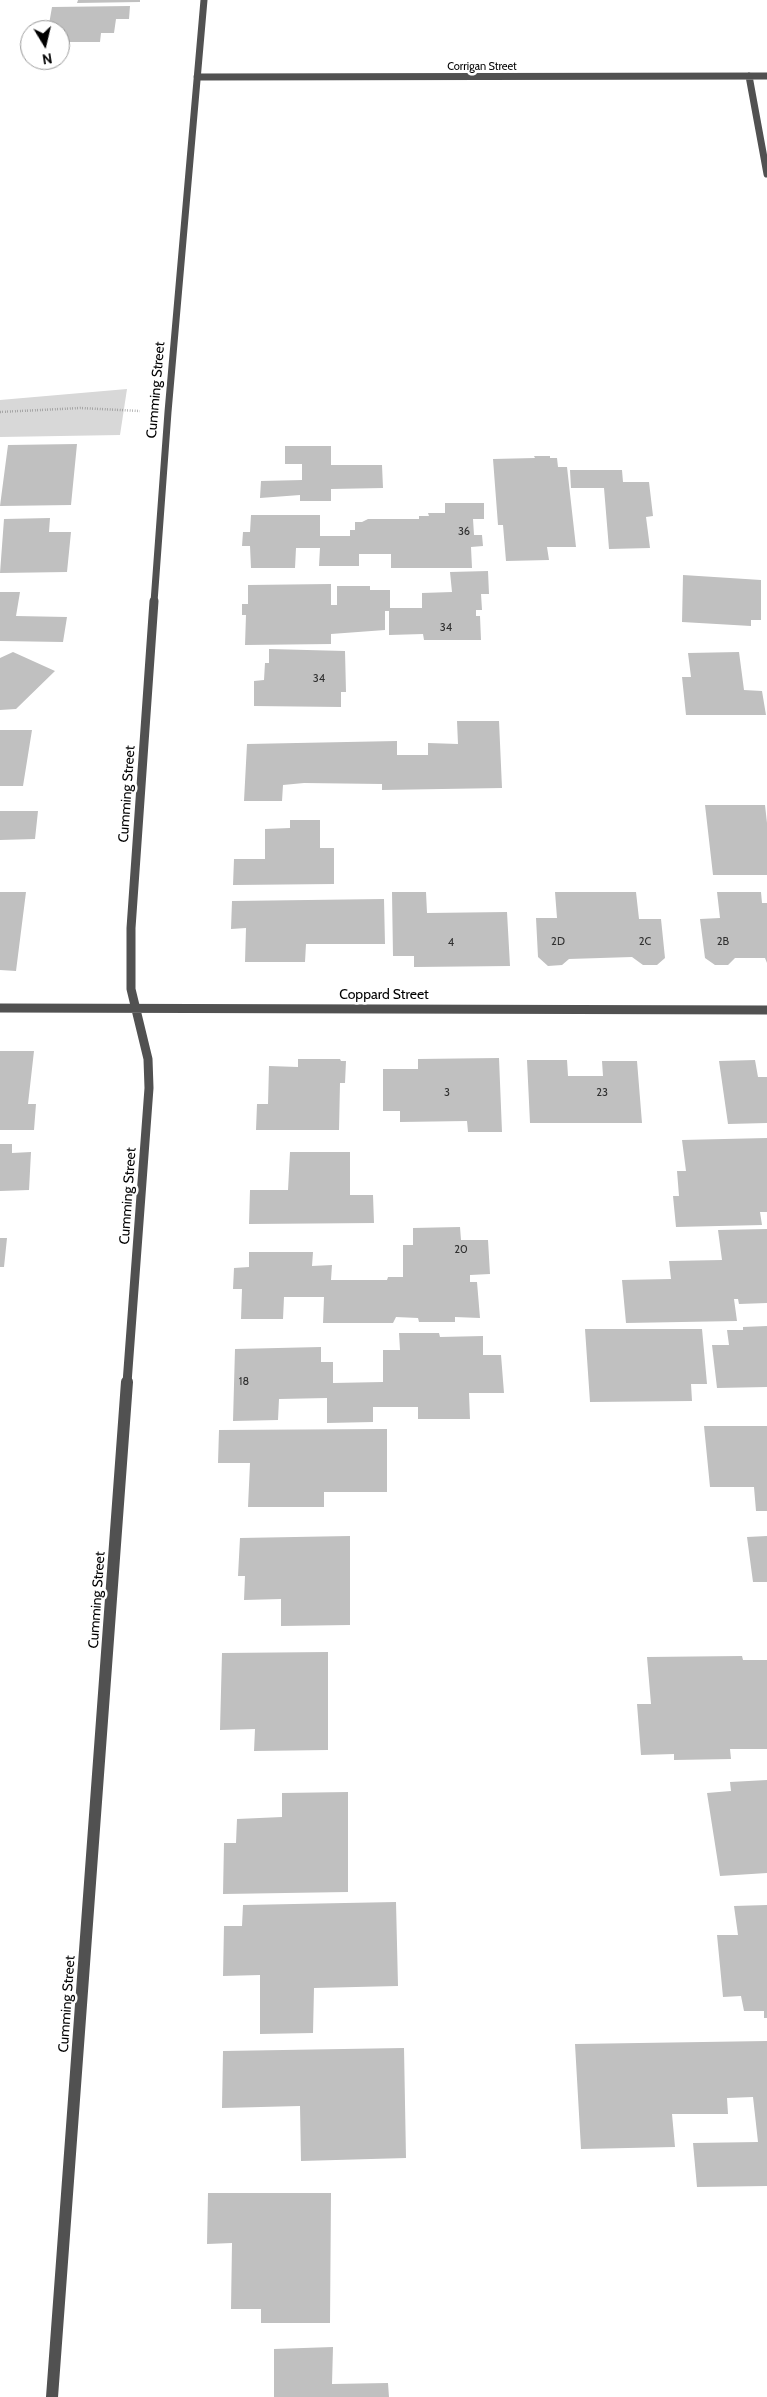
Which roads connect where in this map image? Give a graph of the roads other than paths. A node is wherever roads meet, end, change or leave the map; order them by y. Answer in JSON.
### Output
{"nodes":[{"id":1,"x":204,"y":0,"type":"edge"},
{"id":2,"x":749,"y":76,"type":"junction"},
{"id":3,"x":767,"y":76,"type":"edge"},
{"id":4,"x":197,"y":77,"type":"junction"},
{"id":5,"x":767,"y":174,"type":"edge"},
{"id":6,"x":0,"y":1008,"type":"edge"},
{"id":7,"x":135,"y":1009,"type":"junction"},
{"id":8,"x":767,"y":1010,"type":"edge"},
{"id":9,"x":52,"y":2397,"type":"edge"}],
"edges":[{"from":1,"to":4,"type":"street","name":"Cumming Street"},
{"from":2,"to":3,"type":"street","name":"Corrigan Street"},
{"from":2,"to":4,"type":"street","name":"Corrigan Street"},
{"from":2,"to":5,"type":"street"},
{"from":4,"to":7,"type":"street","name":"Cumming Street"},
{"from":6,"to":7,"type":"street","name":"Coppard Street"},
{"from":7,"to":8,"type":"street","name":"Coppard Street"},
{"from":7,"to":9,"type":"street","name":"Cumming Street"}]}
